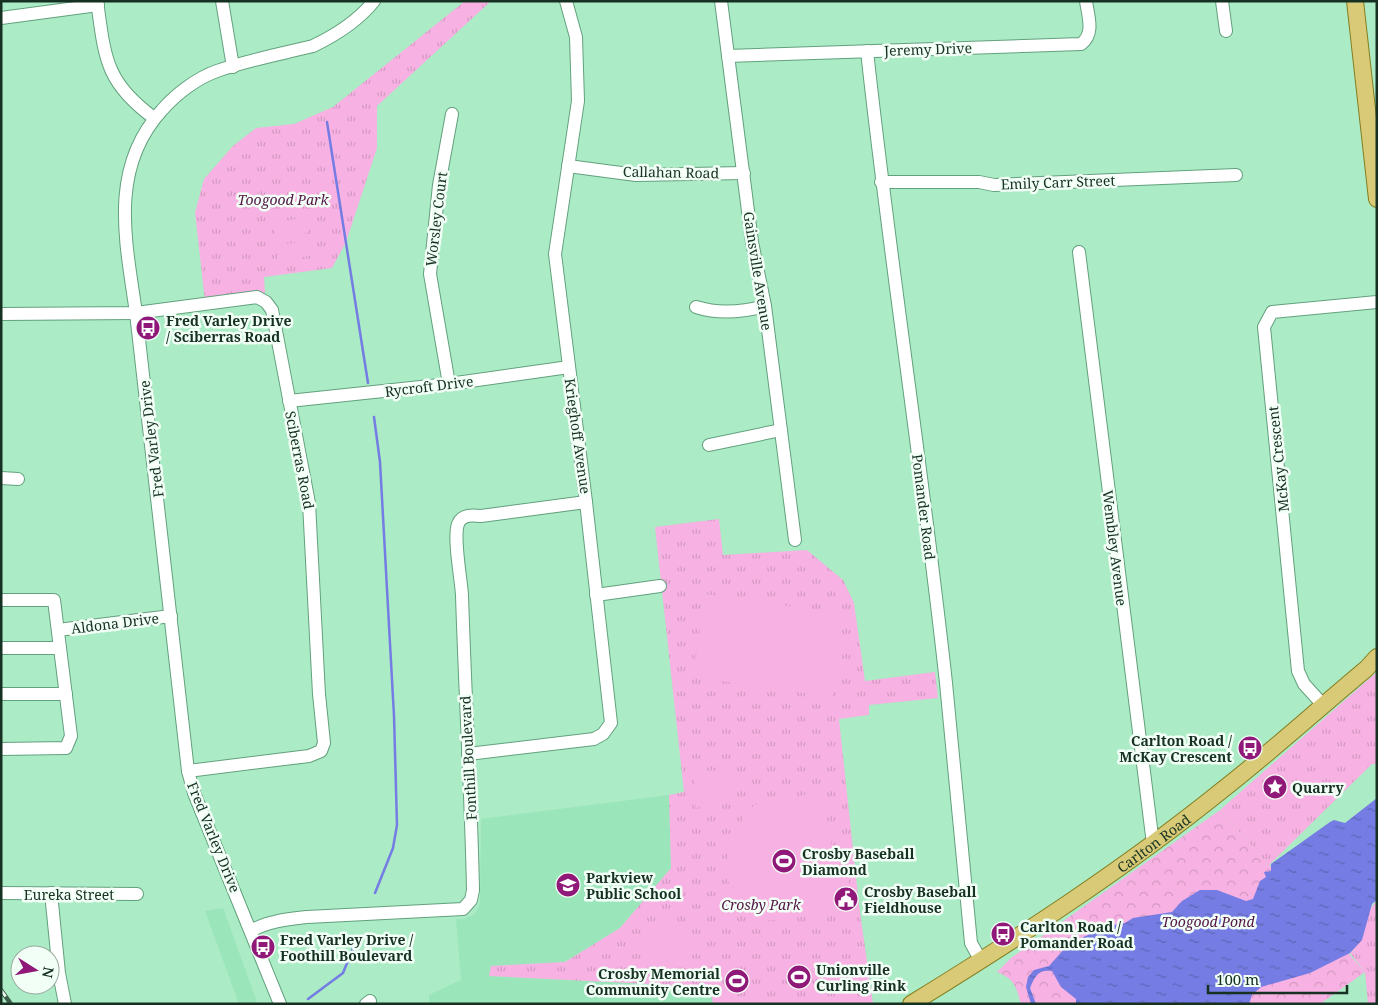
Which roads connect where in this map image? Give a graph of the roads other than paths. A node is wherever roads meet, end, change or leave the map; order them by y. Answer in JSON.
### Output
{"nodes":[{"id":1,"x":222,"y":1,"type":"edge"},
{"id":2,"x":374,"y":1,"type":"edge"},
{"id":3,"x":566,"y":1,"type":"edge"},
{"id":4,"x":721,"y":1,"type":"edge"},
{"id":5,"x":1086,"y":1,"type":"edge"},
{"id":6,"x":1222,"y":1,"type":"edge"},
{"id":7,"x":1355,"y":1,"type":"edge"},
{"id":8,"x":97,"y":3,"type":"edge"},
{"id":9,"x":1,"y":18,"type":"edge"},
{"id":10,"x":1226,"y":31,"type":"dead end"},
{"id":11,"x":866,"y":51,"type":"junction"},
{"id":12,"x":728,"y":56,"type":"junction"},
{"id":13,"x":233,"y":67,"type":"junction"},
{"id":14,"x":452,"y":114,"type":"dead end"},
{"id":15,"x":1372,"y":114,"type":"edge"},
{"id":16,"x":154,"y":118,"type":"junction"},
{"id":17,"x":568,"y":166,"type":"junction"},
{"id":18,"x":744,"y":173,"type":"junction"},
{"id":19,"x":1236,"y":175,"type":"dead end"},
{"id":20,"x":881,"y":182,"type":"junction"},
{"id":21,"x":1377,"y":199,"type":"edge"},
{"id":22,"x":1079,"y":252,"type":"dead end"},
{"id":23,"x":1377,"y":302,"type":"edge"},
{"id":24,"x":765,"y":306,"type":"junction"},
{"id":25,"x":696,"y":307,"type":"dead end"},
{"id":26,"x":136,"y":313,"type":"junction"},
{"id":27,"x":1,"y":314,"type":"edge"},
{"id":28,"x":568,"y":367,"type":"junction"},
{"id":29,"x":449,"y":384,"type":"junction"},
{"id":30,"x":289,"y":401,"type":"junction"},
{"id":31,"x":781,"y":430,"type":"junction"},
{"id":32,"x":709,"y":445,"type":"dead end"},
{"id":33,"x":1,"y":478,"type":"edge"},
{"id":34,"x":18,"y":479,"type":"dead end"},
{"id":35,"x":586,"y":502,"type":"junction"},
{"id":36,"x":795,"y":540,"type":"dead end"},
{"id":37,"x":660,"y":586,"type":"dead end"},
{"id":38,"x":596,"y":595,"type":"junction"},
{"id":39,"x":1,"y":600,"type":"edge"},
{"id":40,"x":171,"y":616,"type":"junction"},
{"id":41,"x":58,"y":630,"type":"junction"},
{"id":42,"x":1,"y":648,"type":"edge"},
{"id":43,"x":60,"y":648,"type":"junction"},
{"id":44,"x":1377,"y":657,"type":"edge"},
{"id":45,"x":1,"y":694,"type":"edge"},
{"id":46,"x":66,"y":694,"type":"junction"},
{"id":47,"x":1323,"y":705,"type":"junction"},
{"id":48,"x":1,"y":749,"type":"edge"},
{"id":49,"x":468,"y":754,"type":"junction"},
{"id":50,"x":188,"y":771,"type":"junction"},
{"id":51,"x":1153,"y":844,"type":"junction"},
{"id":52,"x":51,"y":893,"type":"junction"},
{"id":53,"x":1,"y":894,"type":"edge"},
{"id":54,"x":137,"y":894,"type":"dead end"},
{"id":55,"x":251,"y":931,"type":"junction"},
{"id":56,"x":981,"y":962,"type":"junction"},
{"id":57,"x":65,"y":1004,"type":"edge"},
{"id":58,"x":280,"y":1004,"type":"edge"},
{"id":59,"x":911,"y":1004,"type":"edge"}],
"edges":[{"from":1,"to":13,"type":"street"},
{"from":2,"to":13,"type":"street","name":"Fred Varley Drive"},
{"from":3,"to":17,"type":"street","name":"Krieghoff Avenue"},
{"from":4,"to":12,"type":"street","name":"Gainsville Avenue"},
{"from":5,"to":11,"type":"street","name":"Jeremy Drive"},
{"from":6,"to":10,"type":"street"},
{"from":7,"to":15,"type":"main road"},
{"from":8,"to":9,"type":"street"},
{"from":8,"to":16,"type":"street"},
{"from":11,"to":12,"type":"street","name":"Jeremy Drive"},
{"from":11,"to":20,"type":"street","name":"Pomander Road"},
{"from":12,"to":18,"type":"street","name":"Gainsville Avenue"},
{"from":13,"to":16,"type":"street","name":"Fred Varley Drive"},
{"from":14,"to":29,"type":"street","name":"Worsley Court"},
{"from":15,"to":21,"type":"main road"},
{"from":16,"to":26,"type":"street","name":"Fred Varley Drive"},
{"from":17,"to":18,"type":"street","name":"Callahan Road"},
{"from":17,"to":28,"type":"street","name":"Krieghoff Avenue"},
{"from":18,"to":24,"type":"street","name":"Gainsville Avenue"},
{"from":19,"to":20,"type":"street","name":"Emily Carr Street"},
{"from":20,"to":56,"type":"street","name":"Pomander Road"},
{"from":22,"to":51,"type":"street","name":"Wembley Avenue"},
{"from":23,"to":47,"type":"street","name":"McKay Crescent"},
{"from":24,"to":25,"type":"street"},
{"from":24,"to":31,"type":"street","name":"Gainsville Avenue"},
{"from":26,"to":27,"type":"street","name":"Sciberras Road"},
{"from":26,"to":30,"type":"street","name":"Sciberras Road"},
{"from":26,"to":40,"type":"street","name":"Fred Varley Drive"},
{"from":28,"to":29,"type":"street","name":"Rycroft Drive"},
{"from":28,"to":35,"type":"street","name":"Krieghoff Avenue"},
{"from":29,"to":30,"type":"street","name":"Rycroft Drive"},
{"from":30,"to":50,"type":"street","name":"Sciberras Road"},
{"from":31,"to":32,"type":"street"},
{"from":31,"to":36,"type":"street","name":"Gainsville Avenue"},
{"from":33,"to":34,"type":"street"},
{"from":35,"to":38,"type":"street","name":"Krieghoff Avenue"},
{"from":35,"to":49,"type":"street","name":"Fonthill Boulevard"},
{"from":37,"to":38,"type":"street"},
{"from":38,"to":49,"type":"street","name":"Krieghoff Avenue"},
{"from":39,"to":41,"type":"street"},
{"from":40,"to":41,"type":"street","name":"Aldona Drive"},
{"from":40,"to":50,"type":"street","name":"Fred Varley Drive"},
{"from":41,"to":43,"type":"street"},
{"from":42,"to":43,"type":"street"},
{"from":43,"to":46,"type":"street"},
{"from":44,"to":47,"type":"main road","name":"Carlton Road"},
{"from":45,"to":46,"type":"street"},
{"from":46,"to":48,"type":"street"},
{"from":47,"to":51,"type":"main road","name":"Carlton Road"},
{"from":49,"to":55,"type":"street","name":"Fonthill Boulevard"},
{"from":50,"to":55,"type":"street","name":"Fred Varley Drive"},
{"from":51,"to":56,"type":"main road","name":"Carlton Road"},
{"from":52,"to":53,"type":"street","name":"Eureka Street"},
{"from":52,"to":54,"type":"street","name":"Eureka Street"},
{"from":52,"to":57,"type":"street"},
{"from":55,"to":58,"type":"street","name":"Fred Varley Drive"},
{"from":56,"to":59,"type":"main road","name":"Carlton Road"}]}
